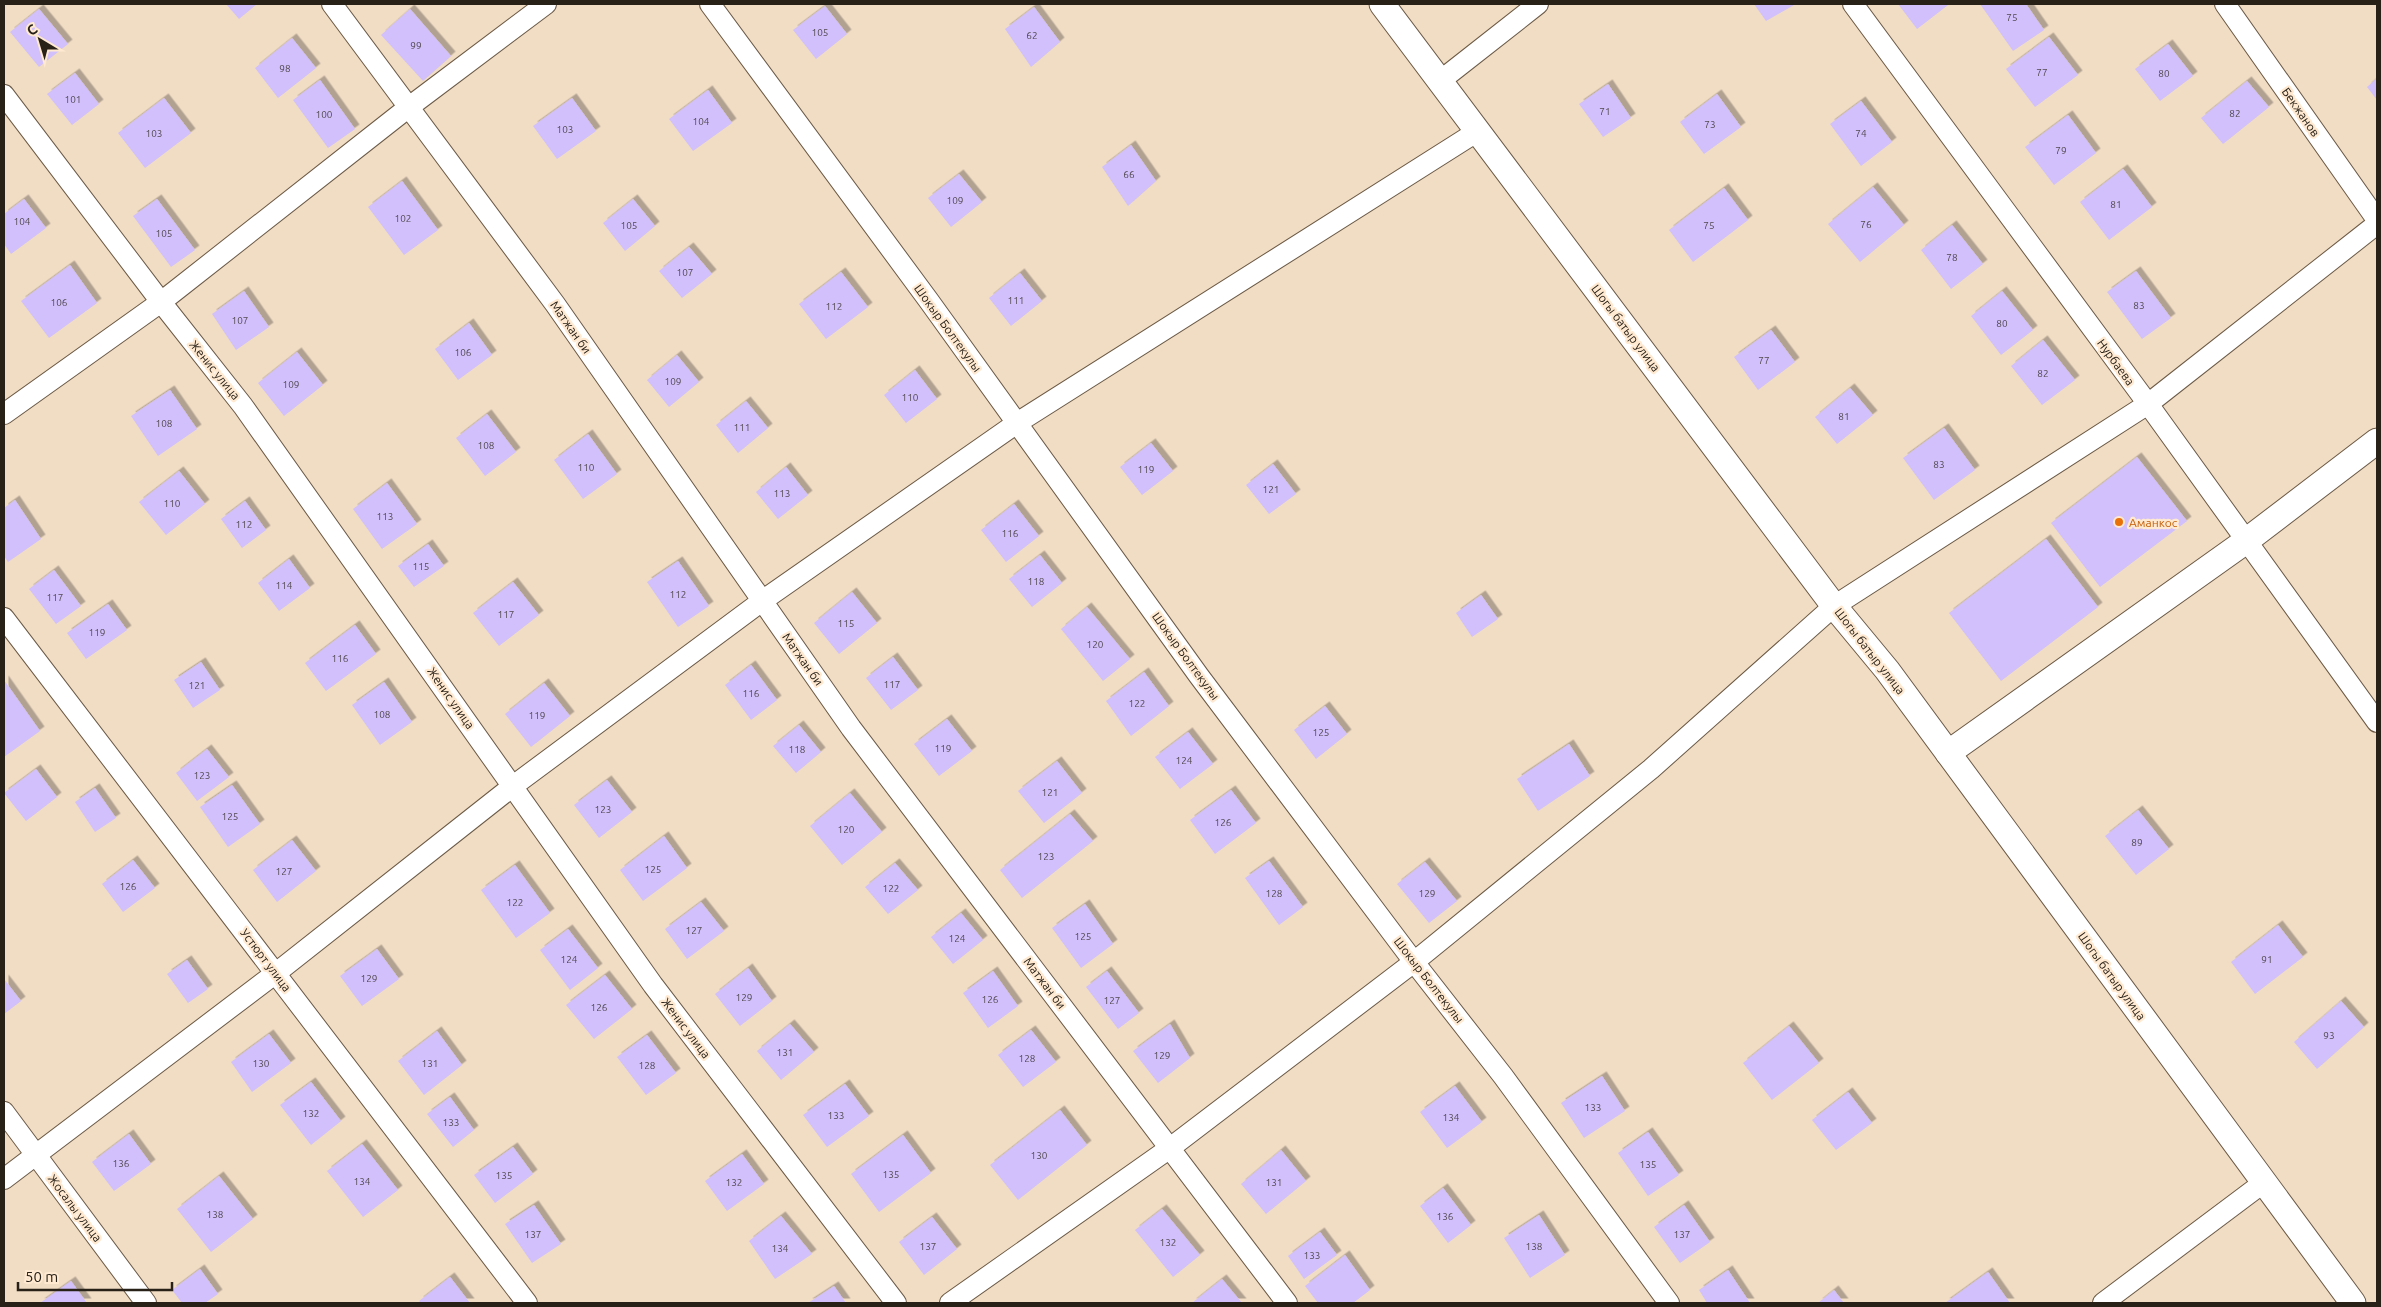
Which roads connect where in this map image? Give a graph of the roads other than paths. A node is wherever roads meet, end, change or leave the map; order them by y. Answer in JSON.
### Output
{"nodes":[{"id":1,"x":332,"y":4,"type":"edge"},
{"id":2,"x":546,"y":4,"type":"edge"},
{"id":3,"x":710,"y":4,"type":"edge"},
{"id":4,"x":1382,"y":4,"type":"edge"},
{"id":5,"x":1538,"y":4,"type":"edge"},
{"id":6,"x":1853,"y":4,"type":"edge"},
{"id":7,"x":2225,"y":4,"type":"edge"},
{"id":8,"x":1440,"y":81,"type":"junction"},
{"id":9,"x":4,"y":95,"type":"edge"},
{"id":10,"x":409,"y":107,"type":"junction"},
{"id":11,"x":1478,"y":131,"type":"junction"},
{"id":12,"x":2377,"y":220,"type":"edge"},
{"id":13,"x":2377,"y":224,"type":"edge"},
{"id":14,"x":161,"y":302,"type":"junction"},
{"id":15,"x":2148,"y":404,"type":"junction"},
{"id":16,"x":4,"y":414,"type":"edge"},
{"id":17,"x":1017,"y":423,"type":"junction"},
{"id":18,"x":2377,"y":441,"type":"edge"},
{"id":19,"x":2246,"y":541,"type":"junction"},
{"id":20,"x":762,"y":600,"type":"junction"},
{"id":21,"x":1834,"y":606,"type":"junction"},
{"id":22,"x":4,"y":618,"type":"edge"},
{"id":23,"x":2377,"y":722,"type":"edge"},
{"id":24,"x":1948,"y":753,"type":"junction"},
{"id":25,"x":513,"y":786,"type":"junction"},
{"id":26,"x":1414,"y":962,"type":"junction"},
{"id":27,"x":276,"y":973,"type":"junction"},
{"id":28,"x":4,"y":1112,"type":"edge"},
{"id":29,"x":1170,"y":1148,"type":"junction"},
{"id":30,"x":36,"y":1156,"type":"junction"},
{"id":31,"x":4,"y":1179,"type":"edge"},
{"id":32,"x":2263,"y":1183,"type":"junction"},
{"id":33,"x":146,"y":1303,"type":"edge"},
{"id":34,"x":527,"y":1303,"type":"edge"},
{"id":35,"x":896,"y":1303,"type":"edge"},
{"id":36,"x":950,"y":1303,"type":"edge"},
{"id":37,"x":1287,"y":1303,"type":"edge"},
{"id":38,"x":1669,"y":1303,"type":"edge"},
{"id":39,"x":2103,"y":1303,"type":"edge"},
{"id":40,"x":2353,"y":1303,"type":"edge"}],
"edges":[{"from":1,"to":10,"type":"street","name":"Матжан би"},
{"from":2,"to":10,"type":"street"},
{"from":3,"to":17,"type":"street","name":"Шокыр Болтекулы"},
{"from":4,"to":8,"type":"street","name":"Шогы батыр улица"},
{"from":5,"to":8,"type":"street"},
{"from":6,"to":15,"type":"street","name":"Нурбаева"},
{"from":7,"to":12,"type":"street","name":"Бекжанов"},
{"from":8,"to":11,"type":"street","name":"Шогы батыр улица"},
{"from":9,"to":14,"type":"street","name":"Женис улица"},
{"from":10,"to":14,"type":"street"},
{"from":10,"to":20,"type":"street","name":"Матжан би"},
{"from":11,"to":17,"type":"street"},
{"from":11,"to":21,"type":"street","name":"Шогы батыр улица"},
{"from":13,"to":15,"type":"street"},
{"from":14,"to":16,"type":"street"},
{"from":14,"to":25,"type":"street","name":"Женис улица"},
{"from":15,"to":19,"type":"street","name":"Нурбаева"},
{"from":15,"to":21,"type":"street"},
{"from":17,"to":20,"type":"street"},
{"from":17,"to":26,"type":"street","name":"Шокыр Болтекулы"},
{"from":18,"to":19,"type":"street"},
{"from":19,"to":23,"type":"street","name":"Нурбаева"},
{"from":19,"to":24,"type":"street"},
{"from":20,"to":25,"type":"street"},
{"from":20,"to":29,"type":"street","name":"Матжан би"},
{"from":21,"to":24,"type":"street","name":"Шогы батыр улица"},
{"from":21,"to":26,"type":"street"},
{"from":22,"to":27,"type":"street","name":"Устюрт улица"},
{"from":24,"to":32,"type":"street","name":"Шогы батыр улица"},
{"from":25,"to":27,"type":"street"},
{"from":25,"to":35,"type":"street","name":"Женис улица"},
{"from":26,"to":29,"type":"street"},
{"from":26,"to":38,"type":"street","name":"Шокыр Болтекулы"},
{"from":27,"to":30,"type":"street"},
{"from":27,"to":34,"type":"street","name":"Устюрт улица"},
{"from":28,"to":30,"type":"street","name":"Жосалы улица"},
{"from":29,"to":36,"type":"street"},
{"from":29,"to":37,"type":"street","name":"Матжан би"},
{"from":30,"to":31,"type":"street"},
{"from":30,"to":33,"type":"street","name":"Жосалы улица"},
{"from":32,"to":39,"type":"street"},
{"from":32,"to":40,"type":"street","name":"Шогы батыр улица"}]}
